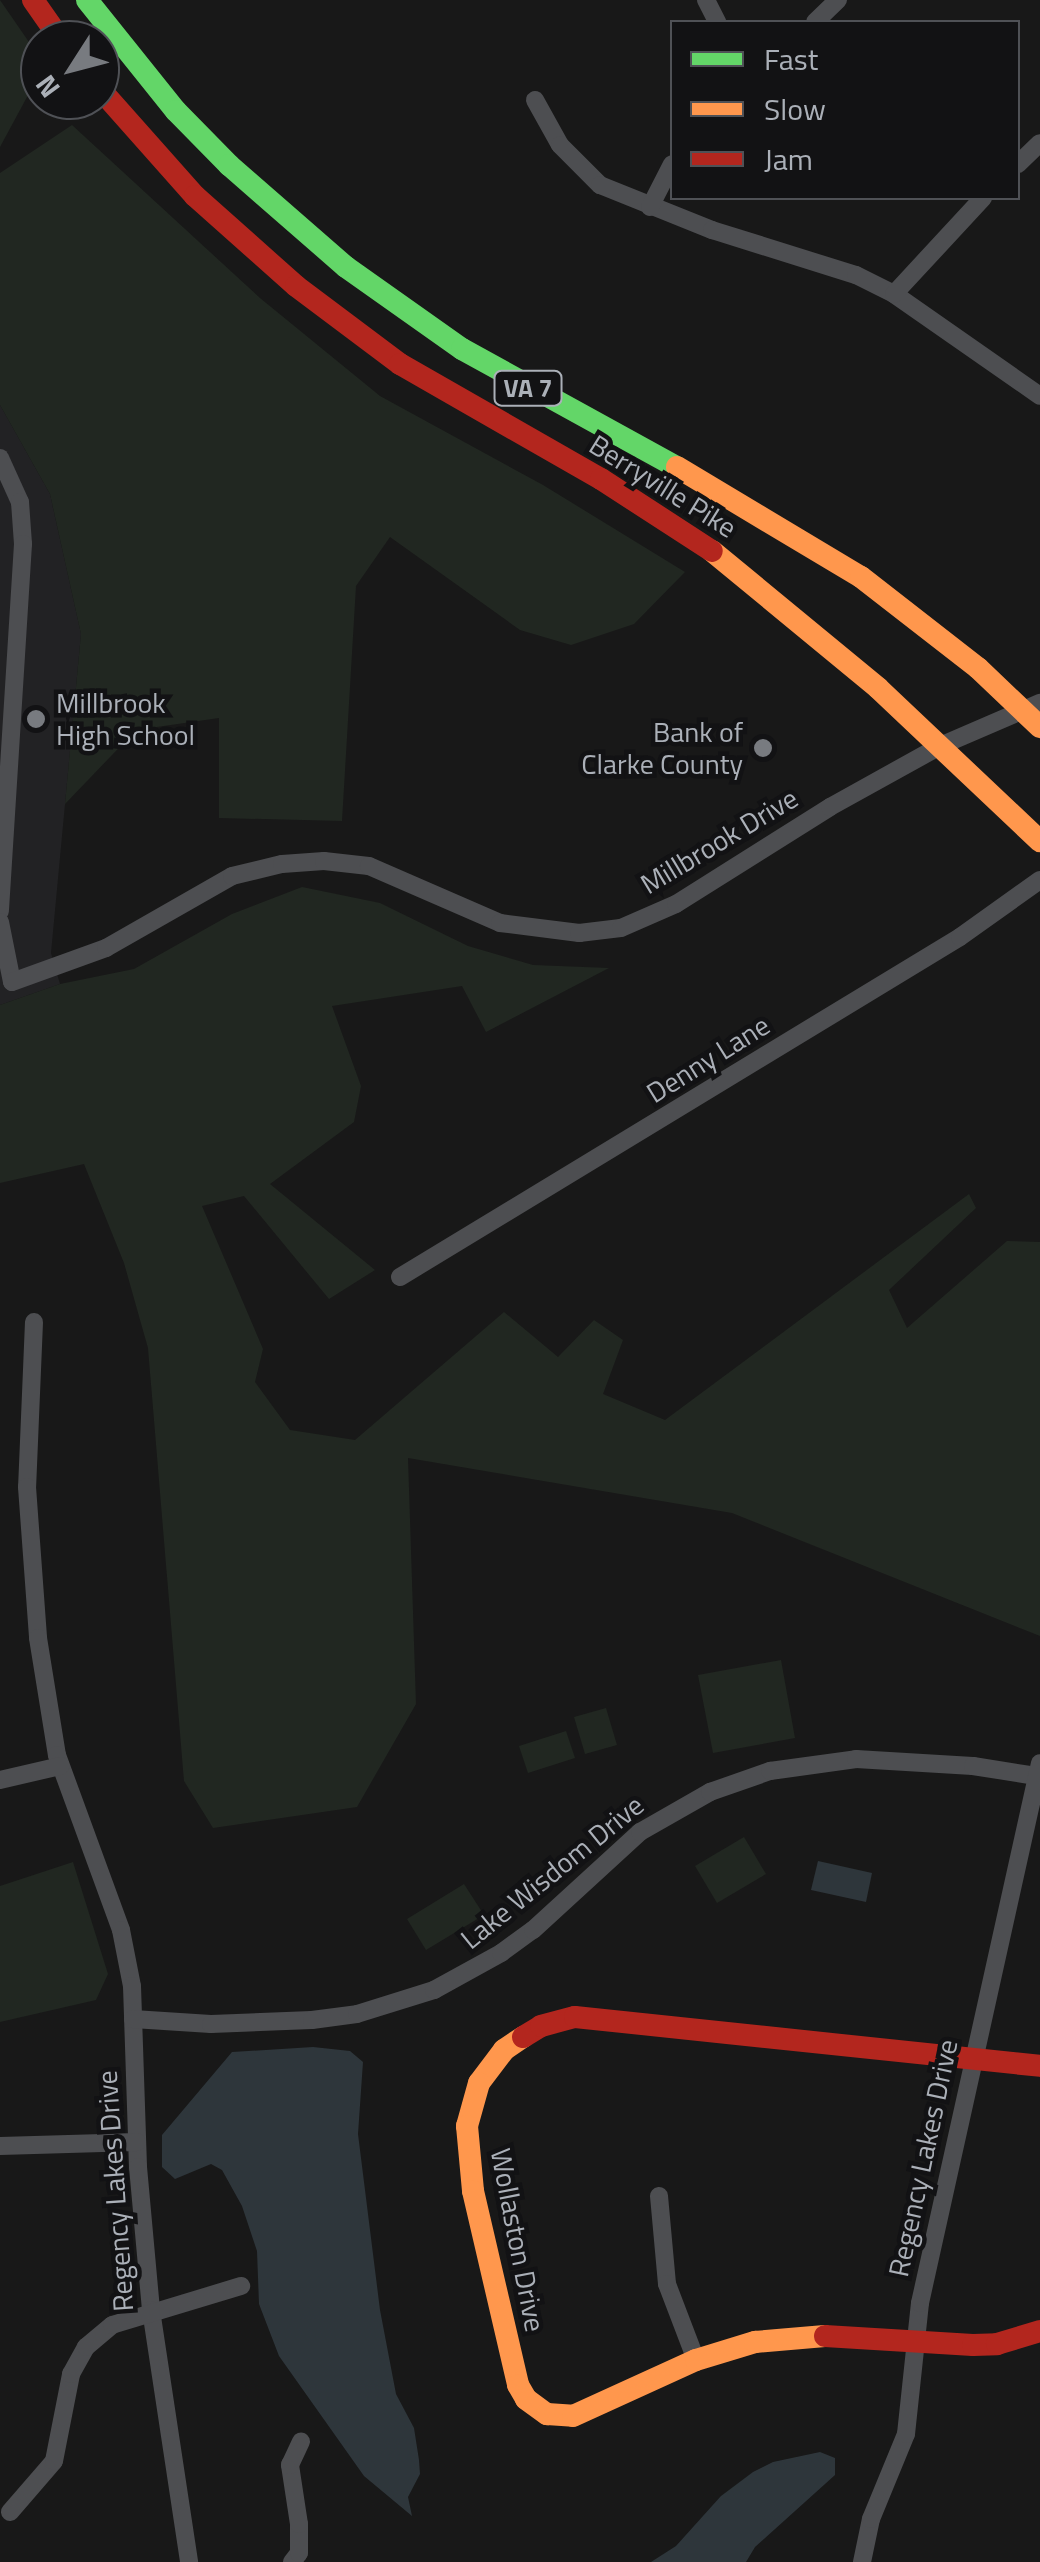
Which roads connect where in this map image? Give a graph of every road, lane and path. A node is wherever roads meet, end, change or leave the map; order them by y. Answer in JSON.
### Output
{"nodes":[{"id":1,"x":87,"y":0,"type":"edge"},
{"id":2,"x":838,"y":0,"type":"edge"},
{"id":3,"x":817,"y":20,"type":"edge"},
{"id":4,"x":535,"y":100,"type":"dead end"},
{"id":5,"x":120,"y":112,"type":"edge"},
{"id":6,"x":1040,"y":143,"type":"edge"},
{"id":7,"x":1020,"y":162,"type":"edge"},
{"id":8,"x":670,"y":168,"type":"edge"},
{"id":9,"x":981,"y":200,"type":"edge"},
{"id":10,"x":650,"y":207,"type":"junction"},
{"id":11,"x":894,"y":294,"type":"junction"},
{"id":12,"x":1040,"y":396,"type":"edge"},
{"id":13,"x":0,"y":458,"type":"edge"},
{"id":14,"x":1031,"y":707,"type":"edge"},
{"id":15,"x":1040,"y":727,"type":"edge"},
{"id":16,"x":940,"y":746,"type":"junction"},
{"id":17,"x":1040,"y":841,"type":"edge"},
{"id":18,"x":1040,"y":880,"type":"edge"},
{"id":19,"x":0,"y":911,"type":"edge"},
{"id":20,"x":0,"y":922,"type":"edge"},
{"id":21,"x":400,"y":1278,"type":"dead end"},
{"id":22,"x":34,"y":1322,"type":"dead end"},
{"id":23,"x":60,"y":1766,"type":"junction"},
{"id":24,"x":1038,"y":1770,"type":"edge"},
{"id":25,"x":0,"y":1780,"type":"edge"},
{"id":26,"x":134,"y":2019,"type":"junction"},
{"id":27,"x":972,"y":2059,"type":"junction"},
{"id":28,"x":1040,"y":2066,"type":"edge"},
{"id":29,"x":136,"y":2142,"type":"junction"},
{"id":30,"x":0,"y":2146,"type":"edge"},
{"id":31,"x":658,"y":2196,"type":"dead end"},
{"id":32,"x":241,"y":2286,"type":"dead end"},
{"id":33,"x":150,"y":2310,"type":"junction"},
{"id":34,"x":1040,"y":2331,"type":"edge"},
{"id":35,"x":915,"y":2340,"type":"junction"},
{"id":36,"x":696,"y":2360,"type":"junction"},
{"id":37,"x":301,"y":2441,"type":"dead end"},
{"id":38,"x":10,"y":2512,"type":"dead end"},
{"id":39,"x":189,"y":2562,"type":"edge"},
{"id":40,"x":292,"y":2562,"type":"edge"},
{"id":41,"x":862,"y":2562,"type":"edge"}],
"edges":[{"from":1,"to":14,"type":"main road","name":"Berryville Pike","number":"VA 7"},
{"from":2,"to":3,"type":"street"},
{"from":4,"to":10,"type":"street"},
{"from":5,"to":16,"type":"main road","name":"Berryville Pike","number":"VA 7"},
{"from":6,"to":7,"type":"street"},
{"from":8,"to":10,"type":"street"},
{"from":9,"to":11,"type":"street"},
{"from":10,"to":11,"type":"street"},
{"from":11,"to":12,"type":"street"},
{"from":13,"to":19,"type":"street"},
{"from":14,"to":15,"type":"main road","name":"Berryville Pike","number":"VA 7"},
{"from":14,"to":16,"type":"street","name":"Millbrook Drive"},
{"from":16,"to":17,"type":"main road","name":"Berryville Pike","number":"VA 7"},
{"from":16,"to":20,"type":"street","name":"Millbrook Drive"},
{"from":18,"to":21,"type":"street","name":"Denny Lane"},
{"from":22,"to":23,"type":"street"},
{"from":23,"to":25,"type":"street"},
{"from":23,"to":26,"type":"street"},
{"from":24,"to":26,"type":"street","name":"Lake Wisdom Drive"},
{"from":24,"to":27,"type":"street","name":"Regency Lakes Drive"},
{"from":26,"to":29,"type":"street","name":"Regency Lakes Drive"},
{"from":27,"to":28,"type":"main road"},
{"from":27,"to":35,"type":"street","name":"Regency Lakes Drive"},
{"from":27,"to":36,"type":"main road","name":"Wollaston Drive"},
{"from":29,"to":30,"type":"street"},
{"from":29,"to":33,"type":"street","name":"Regency Lakes Drive"},
{"from":31,"to":36,"type":"street"},
{"from":32,"to":33,"type":"street"},
{"from":33,"to":38,"type":"street"},
{"from":33,"to":39,"type":"street","name":"Regency Lakes Drive"},
{"from":34,"to":35,"type":"main road","name":"Wollaston Drive"},
{"from":35,"to":36,"type":"main road","name":"Wollaston Drive"},
{"from":35,"to":41,"type":"street","name":"Regency Lakes Drive"},
{"from":37,"to":40,"type":"street"}]}
